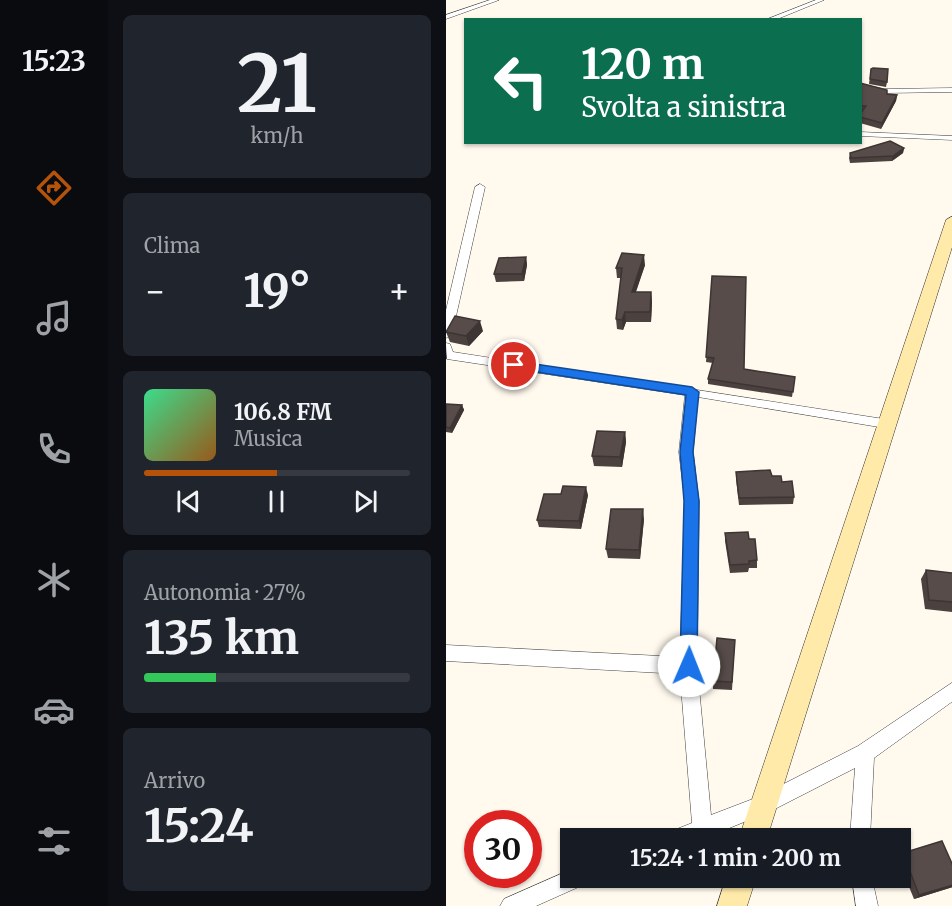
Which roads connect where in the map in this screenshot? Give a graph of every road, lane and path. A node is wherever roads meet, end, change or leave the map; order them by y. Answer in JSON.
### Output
{"nodes":[{"id":1,"x":496,"y":0,"type":"edge"},
{"id":2,"x":821,"y":0,"type":"edge"},
{"id":3,"x":446,"y":17,"type":"edge"},
{"id":4,"x":773,"y":18,"type":"edge"},
{"id":5,"x":862,"y":87,"type":"edge"},
{"id":6,"x":953,"y":90,"type":"edge"},
{"id":7,"x":862,"y":134,"type":"edge"},
{"id":8,"x":953,"y":138,"type":"edge"},
{"id":9,"x":480,"y":187,"type":"dead end"},
{"id":10,"x":953,"y":220,"type":"edge"},
{"id":11,"x":446,"y":334,"type":"edge"},
{"id":12,"x":446,"y":353,"type":"edge"},
{"id":13,"x":692,"y":392,"type":"junction"},
{"id":14,"x":885,"y":423,"type":"junction"},
{"id":15,"x":446,"y":652,"type":"edge"},
{"id":16,"x":689,"y":666,"type":"junction"},
{"id":17,"x":953,"y":690,"type":"edge"},
{"id":18,"x":865,"y":753,"type":"junction"},
{"id":19,"x":764,"y":804,"type":"junction"},
{"id":20,"x":702,"y":828,"type":"edge"},
{"id":21,"x":707,"y":828,"type":"edge"},
{"id":22,"x":756,"y":828,"type":"edge"},
{"id":23,"x":861,"y":828,"type":"edge"},
{"id":24,"x":560,"y":885,"type":"edge"},
{"id":25,"x":738,"y":888,"type":"edge"},
{"id":26,"x":864,"y":888,"type":"edge"},
{"id":27,"x":511,"y":906,"type":"edge"},
{"id":28,"x":732,"y":906,"type":"edge"},
{"id":29,"x":867,"y":906,"type":"edge"}],
"edges":[{"from":1,"to":3,"type":"street"},
{"from":2,"to":4,"type":"street"},
{"from":5,"to":6,"type":"street"},
{"from":7,"to":8,"type":"street"},
{"from":9,"to":11,"type":"street"},
{"from":10,"to":14,"type":"main road"},
{"from":12,"to":13,"type":"street"},
{"from":13,"to":14,"type":"street"},
{"from":13,"to":16,"type":"street"},
{"from":14,"to":19,"type":"main road"},
{"from":15,"to":16,"type":"street"},
{"from":16,"to":20,"type":"street"},
{"from":17,"to":18,"type":"street"},
{"from":18,"to":19,"type":"street"},
{"from":18,"to":23,"type":"street"},
{"from":19,"to":21,"type":"street"},
{"from":19,"to":22,"type":"main road"},
{"from":24,"to":27,"type":"street"},
{"from":25,"to":28,"type":"main road"},
{"from":26,"to":29,"type":"street"}]}
